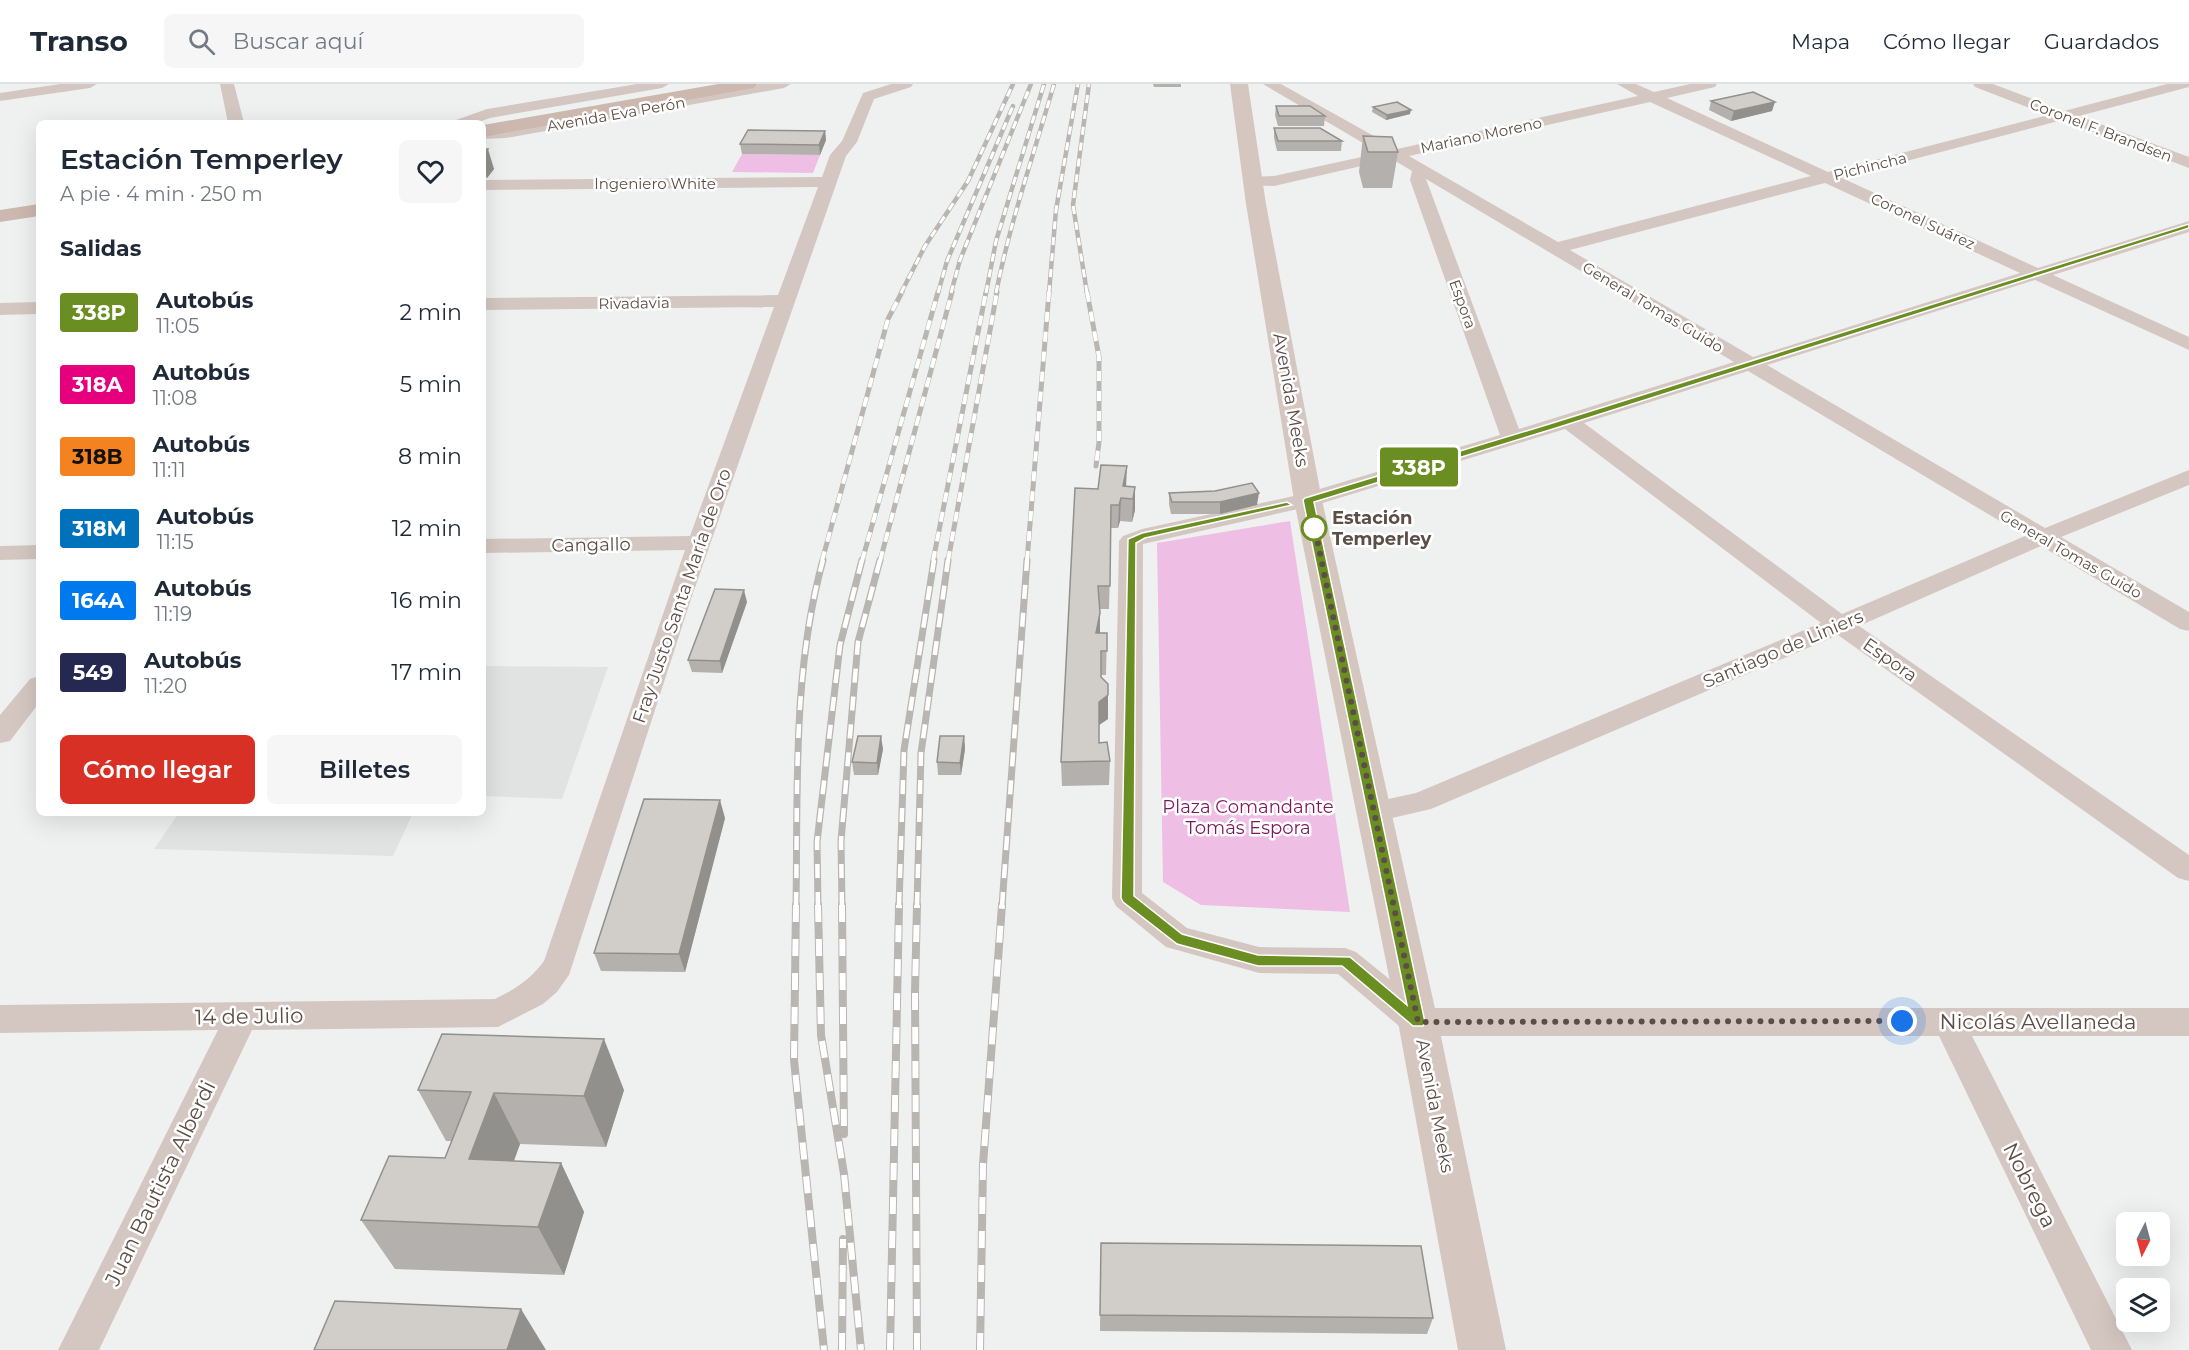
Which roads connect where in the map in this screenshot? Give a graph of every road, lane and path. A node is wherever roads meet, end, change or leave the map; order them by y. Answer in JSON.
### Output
{"nodes":[{"id":1,"x":90,"y":84,"type":"edge"},
{"id":2,"x":227,"y":84,"type":"edge"},
{"id":3,"x":662,"y":84,"type":"edge"},
{"id":4,"x":703,"y":84,"type":"edge"},
{"id":5,"x":748,"y":84,"type":"edge"},
{"id":6,"x":784,"y":84,"type":"edge"},
{"id":7,"x":881,"y":84,"type":"edge"},
{"id":8,"x":906,"y":84,"type":"edge"},
{"id":9,"x":1264,"y":84,"type":"edge"},
{"id":10,"x":1270,"y":84,"type":"edge"},
{"id":11,"x":1623,"y":84,"type":"edge"},
{"id":12,"x":1710,"y":84,"type":"edge"},
{"id":13,"x":1980,"y":84,"type":"edge"},
{"id":14,"x":2184,"y":84,"type":"edge"},
{"id":15,"x":1240,"y":86,"type":"edge"},
{"id":16,"x":619,"y":87,"type":"edge"},
{"id":17,"x":864,"y":93,"type":"edge"},
{"id":18,"x":0,"y":97,"type":"edge"},
{"id":19,"x":1652,"y":97,"type":"junction"},
{"id":20,"x":2064,"y":116,"type":"junction"},
{"id":21,"x":235,"y":120,"type":"edge"},
{"id":22,"x":470,"y":120,"type":"edge"},
{"id":23,"x":486,"y":122,"type":"edge"},
{"id":24,"x":486,"y":131,"type":"edge"},
{"id":25,"x":486,"y":132,"type":"edge"},
{"id":26,"x":1395,"y":154,"type":"junction"},
{"id":27,"x":2189,"y":163,"type":"edge"},
{"id":28,"x":1421,"y":169,"type":"junction"},
{"id":29,"x":1827,"y":177,"type":"junction"},
{"id":30,"x":827,"y":182,"type":"junction"},
{"id":31,"x":1252,"y":182,"type":"junction"},
{"id":32,"x":486,"y":185,"type":"edge"},
{"id":33,"x":36,"y":210,"type":"edge"},
{"id":34,"x":0,"y":216,"type":"edge"},
{"id":35,"x":2189,"y":226,"type":"edge"},
{"id":36,"x":1556,"y":248,"type":"junction"},
{"id":37,"x":2036,"y":274,"type":"junction"},
{"id":38,"x":786,"y":302,"type":"junction"},
{"id":39,"x":486,"y":304,"type":"edge"},
{"id":40,"x":36,"y":308,"type":"edge"},
{"id":41,"x":0,"y":309,"type":"edge"},
{"id":42,"x":2189,"y":344,"type":"edge"},
{"id":43,"x":1747,"y":364,"type":"junction"},
{"id":44,"x":1568,"y":422,"type":"junction"},
{"id":45,"x":1512,"y":438,"type":"junction"},
{"id":46,"x":2189,"y":477,"type":"edge"},
{"id":47,"x":1308,"y":500,"type":"junction"},
{"id":48,"x":2042,"y":537,"type":"junction"},
{"id":49,"x":699,"y":543,"type":"junction"},
{"id":50,"x":486,"y":546,"type":"edge"},
{"id":51,"x":36,"y":552,"type":"edge"},
{"id":52,"x":0,"y":553,"type":"edge"},
{"id":53,"x":2189,"y":623,"type":"edge"},
{"id":54,"x":1840,"y":625,"type":"junction"},
{"id":55,"x":36,"y":689,"type":"edge"},
{"id":56,"x":0,"y":734,"type":"edge"},
{"id":57,"x":1375,"y":811,"type":"junction"},
{"id":58,"x":2189,"y":870,"type":"edge"},
{"id":59,"x":498,"y":1013,"type":"joint"},
{"id":60,"x":242,"y":1016,"type":"junction"},
{"id":61,"x":0,"y":1019,"type":"edge"},
{"id":62,"x":1948,"y":1021,"type":"junction"},
{"id":63,"x":1418,"y":1022,"type":"junction"},
{"id":64,"x":2189,"y":1022,"type":"edge"},
{"id":65,"x":78,"y":1350,"type":"edge"},
{"id":66,"x":1482,"y":1350,"type":"edge"},
{"id":67,"x":2112,"y":1350,"type":"edge"}],
"edges":[{"from":1,"to":18,"type":"street"},
{"from":2,"to":21,"type":"street"},
{"from":3,"to":16,"type":"street","name":"Avenida Eva Perón"},
{"from":4,"to":23,"type":"main road"},
{"from":5,"to":24,"type":"main road"},
{"from":6,"to":25,"type":"street","name":"Avenida Eva Perón"},
{"from":7,"to":17,"type":"street"},
{"from":8,"to":17,"type":"street"},
{"from":9,"to":15,"type":"street"},
{"from":10,"to":26,"type":"street","name":"General Tomas Guido"},
{"from":11,"to":19,"type":"street","name":"Coronel Suárez"},
{"from":12,"to":19,"type":"street","name":"Mariano Moreno"},
{"from":13,"to":20,"type":"street","name":"Coronel F. Brandsen"},
{"from":14,"to":20,"type":"street","name":"Pichincha"},
{"from":15,"to":31,"type":"street","name":"Avenida Meeks"},
{"from":16,"to":22,"type":"street","name":"Avenida Eva Perón"},
{"from":17,"to":30,"type":"street","name":"Fray Justo Santa María de Oro"},
{"from":19,"to":26,"type":"street","name":"Mariano Moreno"},
{"from":19,"to":29,"type":"street","name":"Coronel Suárez"},
{"from":20,"to":27,"type":"street","name":"Coronel F. Brandsen"},
{"from":20,"to":29,"type":"street","name":"Pichincha"},
{"from":26,"to":28,"type":"street","name":"General Tomas Guido"},
{"from":26,"to":31,"type":"street","name":"Mariano Moreno"},
{"from":28,"to":36,"type":"street","name":"General Tomas Guido"},
{"from":28,"to":45,"type":"street","name":"Espora"},
{"from":29,"to":36,"type":"street","name":"Pichincha"},
{"from":29,"to":37,"type":"street","name":"Coronel Suárez"},
{"from":30,"to":32,"type":"street","name":"Ingeniero White"},
{"from":30,"to":38,"type":"street","name":"Fray Justo Santa María de Oro"},
{"from":31,"to":47,"type":"street","name":"Avenida Meeks"},
{"from":33,"to":34,"type":"main road"},
{"from":35,"to":37,"type":"street"},
{"from":36,"to":43,"type":"street","name":"General Tomas Guido"},
{"from":37,"to":42,"type":"street","name":"Coronel Suárez"},
{"from":37,"to":43,"type":"street"},
{"from":38,"to":39,"type":"street","name":"Rivadavia"},
{"from":38,"to":49,"type":"street","name":"Fray Justo Santa María de Oro"},
{"from":40,"to":41,"type":"street"},
{"from":43,"to":44,"type":"street"},
{"from":43,"to":48,"type":"street","name":"General Tomas Guido"},
{"from":44,"to":45,"type":"street"},
{"from":44,"to":54,"type":"street","name":"Espora"},
{"from":45,"to":47,"type":"street"},
{"from":46,"to":48,"type":"street","name":"Santiago de Liniers"},
{"from":47,"to":57,"type":"street","name":"Avenida Meeks"},
{"from":47,"to":63,"type":"street"},
{"from":48,"to":53,"type":"street","name":"General Tomas Guido"},
{"from":48,"to":54,"type":"street","name":"Santiago de Liniers"},
{"from":49,"to":50,"type":"street","name":"Cangallo"},
{"from":49,"to":59,"type":"street","name":"Fray Justo Santa María de Oro"},
{"from":51,"to":52,"type":"street"},
{"from":54,"to":57,"type":"street","name":"Santiago de Liniers"},
{"from":54,"to":58,"type":"street","name":"Espora"},
{"from":55,"to":56,"type":"street"},
{"from":57,"to":63,"type":"street","name":"Avenida Meeks"},
{"from":59,"to":60,"type":"street","name":"14 de Julio"},
{"from":60,"to":61,"type":"street","name":"14 de Julio"},
{"from":60,"to":65,"type":"street","name":"Juan Bautista Alberdi"},
{"from":62,"to":63,"type":"street","name":"Nicolás Avellaneda"},
{"from":62,"to":64,"type":"street","name":"Nicolás Avellaneda"},
{"from":62,"to":67,"type":"street","name":"Nobrega"},
{"from":63,"to":66,"type":"street","name":"Avenida Meeks"}]}
